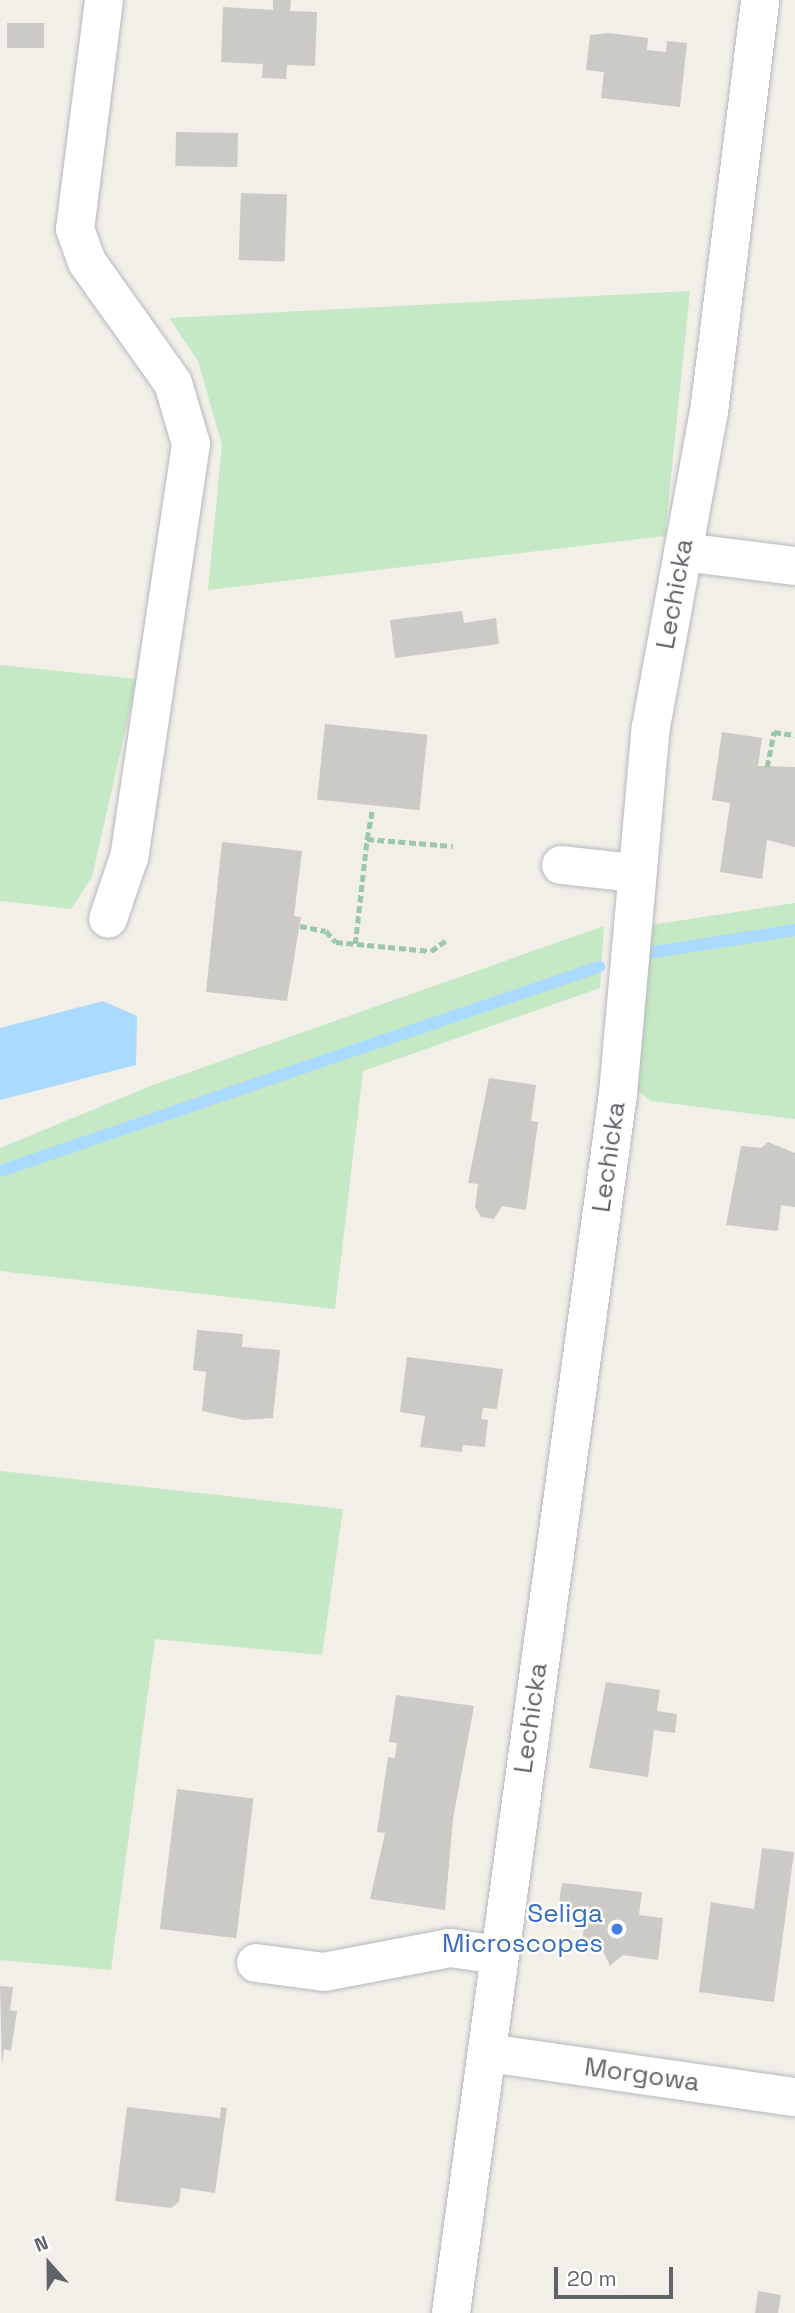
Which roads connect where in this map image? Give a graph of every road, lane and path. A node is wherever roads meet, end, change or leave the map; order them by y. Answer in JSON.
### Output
{"nodes":[{"id":1,"x":104,"y":0,"type":"edge"},
{"id":2,"x":761,"y":0,"type":"edge"},
{"id":3,"x":683,"y":552,"type":"junction"},
{"id":4,"x":795,"y":566,"type":"edge"},
{"id":5,"x":795,"y":735,"type":"edge"},
{"id":6,"x":767,"y":767,"type":"dead end"},
{"id":7,"x":372,"y":811,"type":"dead end"},
{"id":8,"x":367,"y":839,"type":"junction"},
{"id":9,"x":453,"y":846,"type":"dead end"},
{"id":10,"x":561,"y":865,"type":"dead end"},
{"id":11,"x":634,"y":873,"type":"junction"},
{"id":12,"x":108,"y":919,"type":"dead end"},
{"id":13,"x":300,"y":926,"type":"dead end"},
{"id":14,"x":448,"y":939,"type":"dead end"},
{"id":15,"x":355,"y":944,"type":"junction"},
{"id":16,"x":498,"y":1955,"type":"junction"},
{"id":17,"x":257,"y":1963,"type":"dead end"},
{"id":18,"x":488,"y":2053,"type":"junction"},
{"id":19,"x":795,"y":2097,"type":"edge"},
{"id":20,"x":451,"y":2313,"type":"edge"}],
"edges":[{"from":1,"to":12,"type":"street"},
{"from":2,"to":3,"type":"street","name":"Lechicka"},
{"from":3,"to":4,"type":"street"},
{"from":3,"to":11,"type":"street","name":"Lechicka"},
{"from":5,"to":6,"type":"path"},
{"from":7,"to":8,"type":"path"},
{"from":8,"to":9,"type":"path"},
{"from":8,"to":15,"type":"path"},
{"from":10,"to":11,"type":"street"},
{"from":11,"to":16,"type":"street","name":"Lechicka"},
{"from":13,"to":15,"type":"path"},
{"from":14,"to":15,"type":"path"},
{"from":16,"to":17,"type":"street"},
{"from":16,"to":18,"type":"street","name":"Lechicka"},
{"from":18,"to":19,"type":"street","name":"Morgowa"},
{"from":18,"to":20,"type":"street","name":"Lechicka"}]}
